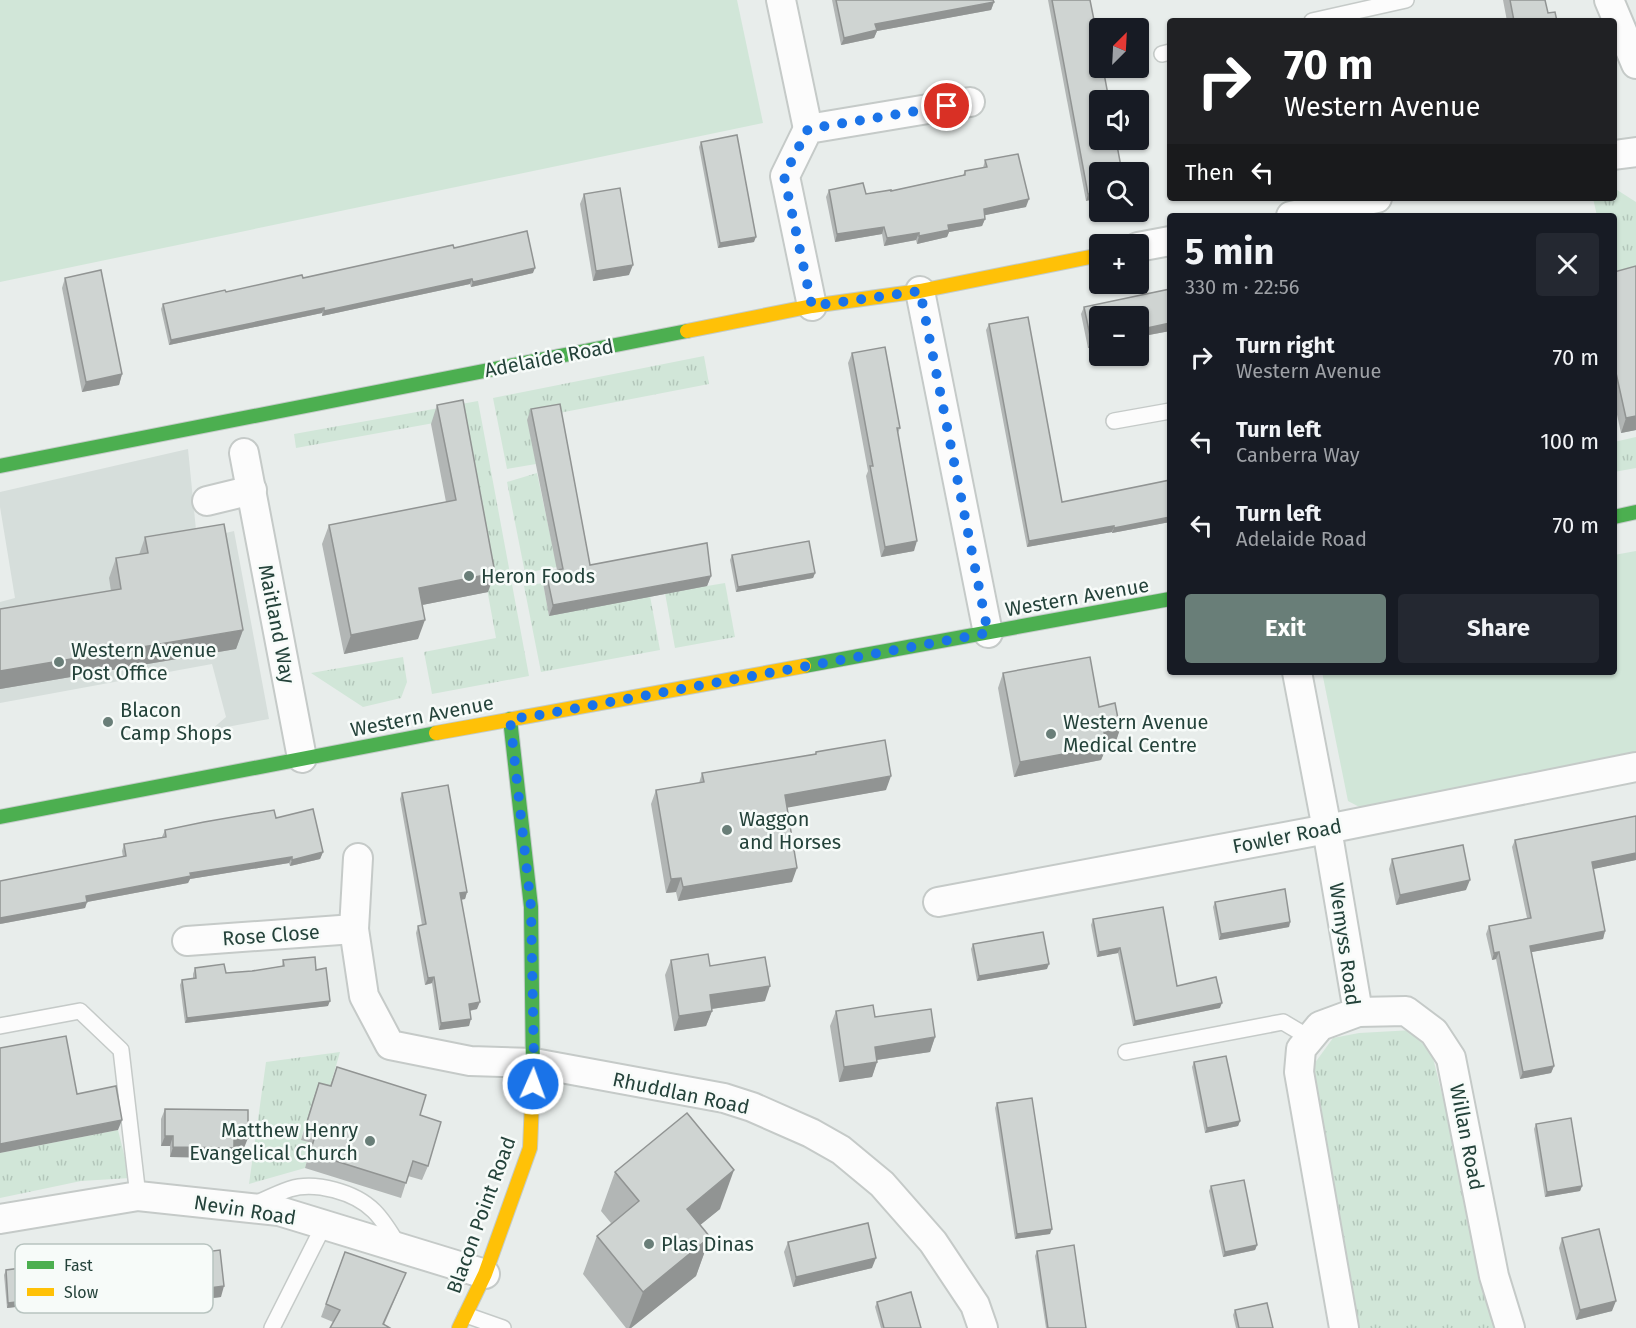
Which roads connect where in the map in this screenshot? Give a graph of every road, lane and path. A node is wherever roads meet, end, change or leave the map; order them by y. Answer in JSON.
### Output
{"nodes":[{"id":1,"x":781,"y":0,"type":"edge"},
{"id":2,"x":1406,"y":0,"type":"edge"},
{"id":3,"x":1609,"y":0,"type":"edge"},
{"id":4,"x":1325,"y":18,"type":"edge"},
{"id":5,"x":1617,"y":18,"type":"edge"},
{"id":6,"x":1617,"y":19,"type":"edge"},
{"id":7,"x":1636,"y":64,"type":"edge"},
{"id":8,"x":970,"y":102,"type":"dead end"},
{"id":9,"x":808,"y":129,"type":"junction"},
{"id":10,"x":1636,"y":152,"type":"edge"},
{"id":11,"x":1617,"y":155,"type":"edge"},
{"id":12,"x":1363,"y":201,"type":"edge"},
{"id":13,"x":1305,"y":213,"type":"edge"},
{"id":14,"x":1167,"y":242,"type":"edge"},
{"id":15,"x":1149,"y":245,"type":"edge"},
{"id":16,"x":1089,"y":257,"type":"edge"},
{"id":17,"x":920,"y":291,"type":"junction"},
{"id":18,"x":812,"y":306,"type":"junction"},
{"id":19,"x":1167,"y":412,"type":"edge"},
{"id":20,"x":1114,"y":421,"type":"dead end"},
{"id":21,"x":244,"y":453,"type":"dead end"},
{"id":22,"x":0,"y":466,"type":"edge"},
{"id":23,"x":252,"y":490,"type":"junction"},
{"id":24,"x":207,"y":501,"type":"dead end"},
{"id":25,"x":1636,"y":512,"type":"edge"},
{"id":26,"x":1617,"y":516,"type":"edge"},
{"id":27,"x":1167,"y":600,"type":"edge"},
{"id":28,"x":988,"y":633,"type":"junction"},
{"id":29,"x":1298,"y":675,"type":"edge"},
{"id":30,"x":510,"y":719,"type":"junction"},
{"id":31,"x":302,"y":758,"type":"junction"},
{"id":32,"x":1636,"y":767,"type":"edge"},
{"id":33,"x":0,"y":817,"type":"edge"},
{"id":34,"x":1327,"y":828,"type":"junction"},
{"id":35,"x":358,"y":858,"type":"dead end"},
{"id":36,"x":938,"y":902,"type":"dead end"},
{"id":37,"x":354,"y":929,"type":"junction"},
{"id":38,"x":187,"y":941,"type":"dead end"},
{"id":39,"x":1358,"y":1012,"type":"junction"},
{"id":40,"x":0,"y":1026,"type":"edge"},
{"id":41,"x":1310,"y":1038,"type":"junction"},
{"id":42,"x":1126,"y":1052,"type":"dead end"},
{"id":43,"x":534,"y":1063,"type":"junction"},
{"id":44,"x":138,"y":1196,"type":"junction"},
{"id":45,"x":247,"y":1208,"type":"junction"},
{"id":46,"x":0,"y":1219,"type":"edge"},
{"id":47,"x":324,"y":1225,"type":"junction"},
{"id":48,"x":400,"y":1248,"type":"junction"},
{"id":49,"x":485,"y":1274,"type":"junction"},
{"id":50,"x":462,"y":1321,"type":"edge"},
{"id":51,"x":272,"y":1328,"type":"edge"},
{"id":52,"x":503,"y":1328,"type":"edge"},
{"id":53,"x":983,"y":1328,"type":"edge"},
{"id":54,"x":1344,"y":1328,"type":"edge"},
{"id":55,"x":1509,"y":1328,"type":"edge"}],
"edges":[{"from":1,"to":9,"type":"street"},
{"from":2,"to":4,"type":"lane"},
{"from":3,"to":5,"type":"street"},
{"from":6,"to":7,"type":"street"},
{"from":8,"to":9,"type":"street"},
{"from":9,"to":18,"type":"street"},
{"from":10,"to":11,"type":"street"},
{"from":12,"to":13,"type":"street"},
{"from":14,"to":15,"type":"street"},
{"from":16,"to":17,"type":"street","name":"Adelaide Road"},
{"from":17,"to":18,"type":"street","name":"Adelaide Road"},
{"from":17,"to":28,"type":"street"},
{"from":18,"to":22,"type":"street","name":"Adelaide Road"},
{"from":19,"to":20,"type":"lane"},
{"from":21,"to":23,"type":"street","name":"Maitland Way"},
{"from":23,"to":24,"type":"street"},
{"from":23,"to":31,"type":"street","name":"Maitland Way"},
{"from":25,"to":26,"type":"street"},
{"from":27,"to":28,"type":"street","name":"Western Avenue"},
{"from":28,"to":30,"type":"street","name":"Western Avenue"},
{"from":29,"to":34,"type":"street","name":"Wemyss Road"},
{"from":30,"to":31,"type":"street","name":"Western Avenue"},
{"from":30,"to":43,"type":"street","name":"Blacon Point Road"},
{"from":31,"to":33,"type":"street","name":"Western Avenue"},
{"from":32,"to":34,"type":"street","name":"Fowler Road"},
{"from":34,"to":36,"type":"street","name":"Fowler Road"},
{"from":34,"to":39,"type":"street","name":"Wemyss Road"},
{"from":35,"to":37,"type":"street"},
{"from":37,"to":38,"type":"street","name":"Rose Close"},
{"from":37,"to":43,"type":"street"},
{"from":39,"to":41,"type":"street","name":"Wemyss Road"},
{"from":39,"to":55,"type":"street","name":"Willan Road"},
{"from":40,"to":44,"type":"lane"},
{"from":41,"to":42,"type":"lane"},
{"from":41,"to":54,"type":"street"},
{"from":43,"to":49,"type":"street","name":"Blacon Point Road"},
{"from":43,"to":53,"type":"street","name":"Rhuddlan Road"},
{"from":44,"to":45,"type":"street","name":"Nevin Road"},
{"from":44,"to":46,"type":"street","name":"Nevin Road"},
{"from":45,"to":47,"type":"street","name":"Nevin Road"},
{"from":45,"to":48,"type":"lane"},
{"from":47,"to":48,"type":"street","name":"Nevin Road"},
{"from":47,"to":51,"type":"lane"},
{"from":48,"to":49,"type":"street","name":"Nevin Road"},
{"from":49,"to":50,"type":"street","name":"Blacon Point Road"},
{"from":50,"to":52,"type":"lane"}]}
